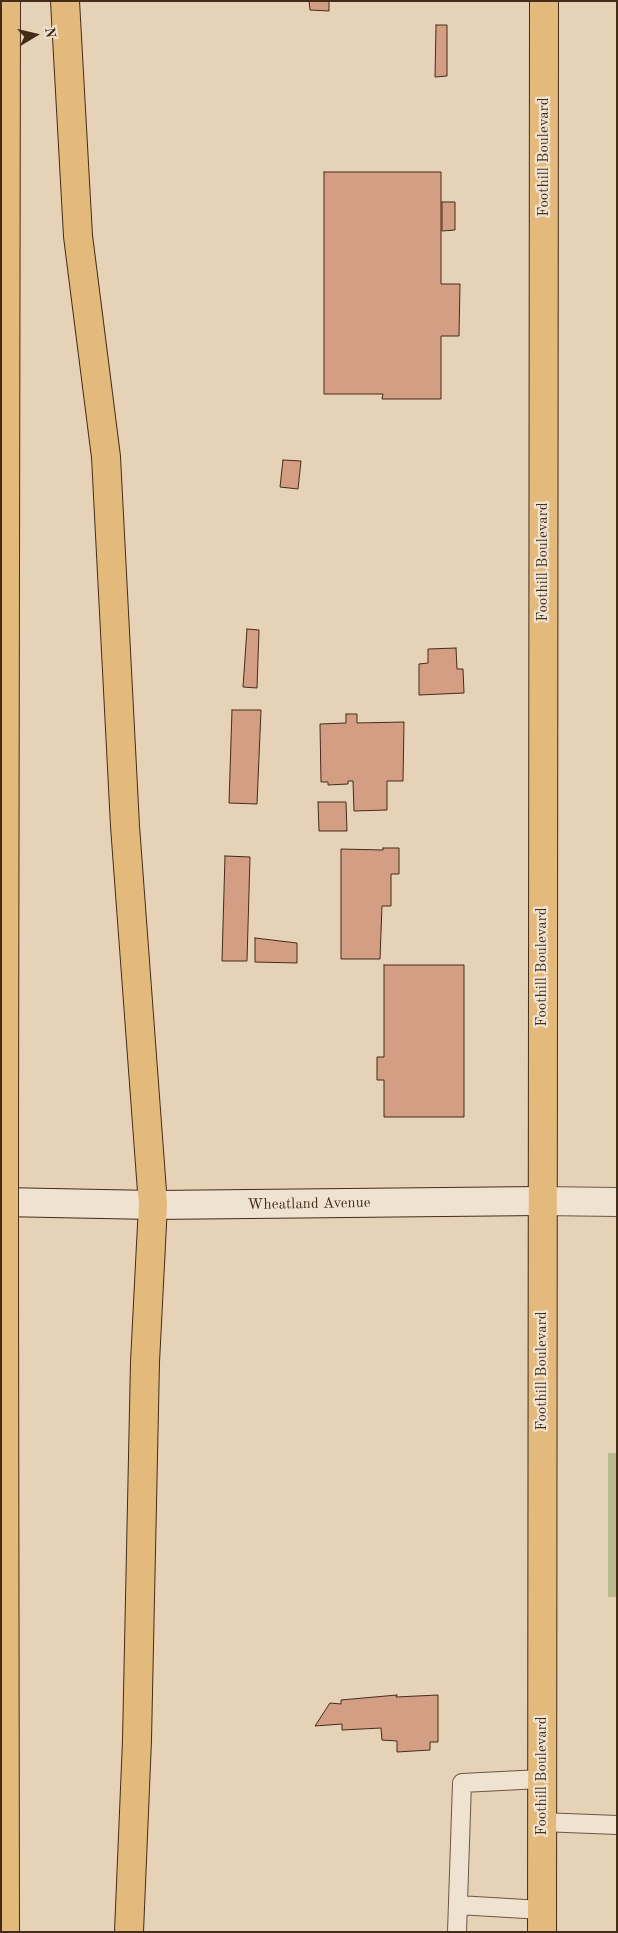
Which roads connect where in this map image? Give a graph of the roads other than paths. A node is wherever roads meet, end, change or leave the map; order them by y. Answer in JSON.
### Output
{"nodes":[{"id":1,"x":6,"y":1,"type":"edge"},
{"id":2,"x":65,"y":1,"type":"edge"},
{"id":3,"x":544,"y":1,"type":"edge"},
{"id":4,"x":541,"y":1201,"type":"junction"},
{"id":5,"x":1,"y":1202,"type":"edge"},
{"id":6,"x":617,"y":1202,"type":"edge"},
{"id":7,"x":154,"y":1206,"type":"junction"},
{"id":8,"x":542,"y":1779,"type":"junction"},
{"id":9,"x":542,"y":1822,"type":"junction"},
{"id":10,"x":617,"y":1825,"type":"edge"},
{"id":11,"x":458,"y":1906,"type":"junction"},
{"id":12,"x":542,"y":1921,"type":"edge"},
{"id":13,"x":5,"y":1932,"type":"edge"},
{"id":14,"x":129,"y":1932,"type":"edge"},
{"id":15,"x":457,"y":1932,"type":"edge"}],
"edges":[{"from":1,"to":13,"type":"main road","bridge":true},
{"from":2,"to":7,"type":"main road"},
{"from":3,"to":4,"type":"main road","name":"Foothill Boulevard"},
{"from":4,"to":6,"type":"street","name":"Wheatland Avenue"},
{"from":4,"to":7,"type":"street","name":"Wheatland Avenue"},
{"from":4,"to":8,"type":"main road","name":"Foothill Boulevard"},
{"from":5,"to":7,"type":"street","name":"Wheatland Avenue"},
{"from":7,"to":14,"type":"main road"},
{"from":8,"to":9,"type":"main road","name":"Foothill Boulevard"},
{"from":8,"to":11,"type":"lane"},
{"from":9,"to":10,"type":"lane"},
{"from":9,"to":12,"type":"main road","name":"Foothill Boulevard"},
{"from":11,"to":12,"type":"lane"},
{"from":11,"to":15,"type":"lane"}]}
